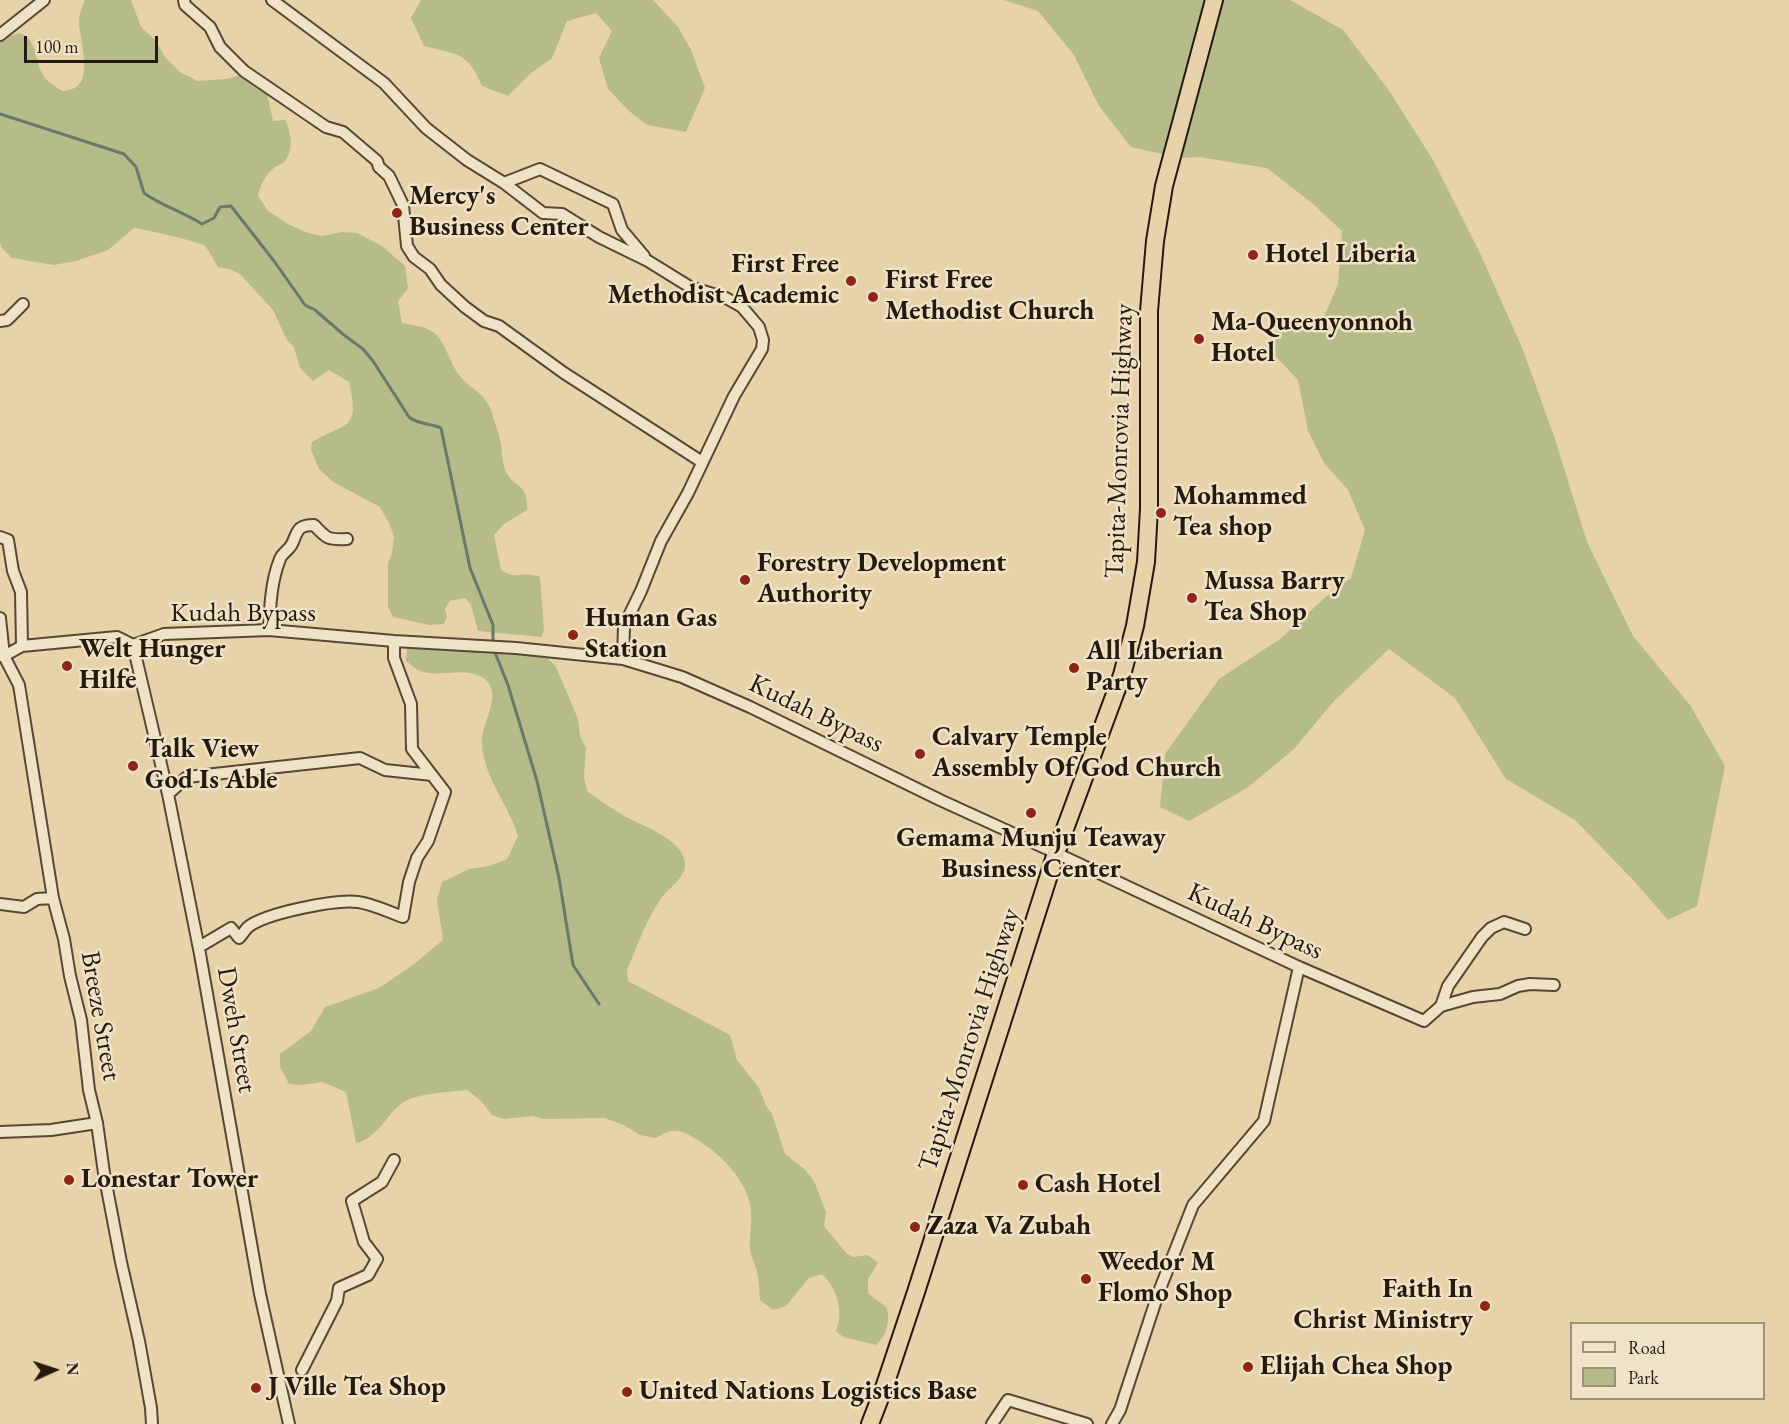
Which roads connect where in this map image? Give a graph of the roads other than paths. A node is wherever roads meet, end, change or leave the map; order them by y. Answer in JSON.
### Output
{"nodes":[{"id":1,"x":44,"y":0,"type":"edge"},
{"id":2,"x":184,"y":0,"type":"edge"},
{"id":3,"x":272,"y":0,"type":"edge"},
{"id":4,"x":1214,"y":0,"type":"edge"},
{"id":5,"x":0,"y":35,"type":"edge"},
{"id":6,"x":504,"y":183,"type":"junction"},
{"id":7,"x":648,"y":261,"type":"junction"},
{"id":8,"x":23,"y":303,"type":"dead end"},
{"id":9,"x":0,"y":321,"type":"edge"},
{"id":10,"x":702,"y":462,"type":"junction"},
{"id":11,"x":0,"y":537,"type":"edge"},
{"id":12,"x":347,"y":538,"type":"dead end"},
{"id":13,"x":0,"y":618,"type":"edge"},
{"id":14,"x":269,"y":630,"type":"junction"},
{"id":15,"x":394,"y":641,"type":"junction"},
{"id":16,"x":133,"y":645,"type":"junction"},
{"id":17,"x":22,"y":646,"type":"junction"},
{"id":18,"x":2,"y":656,"type":"edge"},
{"id":19,"x":623,"y":659,"type":"junction"},
{"id":20,"x":432,"y":775,"type":"junction"},
{"id":21,"x":168,"y":794,"type":"junction"},
{"id":22,"x":1056,"y":853,"type":"junction"},
{"id":23,"x":53,"y":898,"type":"junction"},
{"id":24,"x":0,"y":904,"type":"edge"},
{"id":25,"x":1525,"y":929,"type":"dead end"},
{"id":26,"x":199,"y":947,"type":"junction"},
{"id":27,"x":1299,"y":967,"type":"junction"},
{"id":28,"x":1554,"y":985,"type":"dead end"},
{"id":29,"x":1441,"y":1006,"type":"junction"},
{"id":30,"x":97,"y":1124,"type":"junction"},
{"id":31,"x":0,"y":1131,"type":"edge"},
{"id":32,"x":394,"y":1160,"type":"dead end"},
{"id":33,"x":302,"y":1370,"type":"dead end"},
{"id":34,"x":152,"y":1424,"type":"edge"},
{"id":35,"x":289,"y":1424,"type":"edge"},
{"id":36,"x":870,"y":1424,"type":"edge"},
{"id":37,"x":992,"y":1424,"type":"edge"},
{"id":38,"x":1087,"y":1424,"type":"edge"},
{"id":39,"x":1112,"y":1424,"type":"edge"}],
"edges":[{"from":1,"to":5,"type":"street"},
{"from":2,"to":10,"type":"street"},
{"from":3,"to":6,"type":"street"},
{"from":4,"to":22,"type":"highway","name":"Tapita-Monrovia Highway"},
{"from":6,"to":7,"type":"street"},
{"from":6,"to":7,"type":"street"},
{"from":7,"to":10,"type":"street"},
{"from":8,"to":9,"type":"street"},
{"from":10,"to":19,"type":"street"},
{"from":11,"to":17,"type":"street"},
{"from":12,"to":14,"type":"street"},
{"from":13,"to":18,"type":"street","name":"Breeze Street"},
{"from":14,"to":15,"type":"street","name":"Kudah Bypass"},
{"from":14,"to":16,"type":"street","name":"Kudah Bypass"},
{"from":15,"to":19,"type":"street","name":"Kudah Bypass"},
{"from":15,"to":20,"type":"street"},
{"from":16,"to":17,"type":"street","name":"Kudah Bypass"},
{"from":16,"to":21,"type":"street","name":"Dweh Street"},
{"from":17,"to":18,"type":"street","name":"Kudah Bypass"},
{"from":18,"to":23,"type":"street","name":"Breeze Street"},
{"from":19,"to":22,"type":"street","name":"Kudah Bypass"},
{"from":20,"to":21,"type":"street"},
{"from":20,"to":26,"type":"street"},
{"from":21,"to":26,"type":"street","name":"Dweh Street"},
{"from":22,"to":27,"type":"street","name":"Kudah Bypass"},
{"from":22,"to":36,"type":"highway","name":"Tapita-Monrovia Highway"},
{"from":23,"to":24,"type":"street"},
{"from":23,"to":30,"type":"street","name":"Breeze Street"},
{"from":25,"to":29,"type":"street"},
{"from":26,"to":35,"type":"street","name":"Dweh Street"},
{"from":27,"to":29,"type":"street","name":"Kudah Bypass"},
{"from":27,"to":39,"type":"street"},
{"from":28,"to":29,"type":"street"},
{"from":30,"to":31,"type":"street"},
{"from":30,"to":34,"type":"street","name":"Breeze Street"},
{"from":32,"to":33,"type":"street"},
{"from":37,"to":38,"type":"street"}]}
